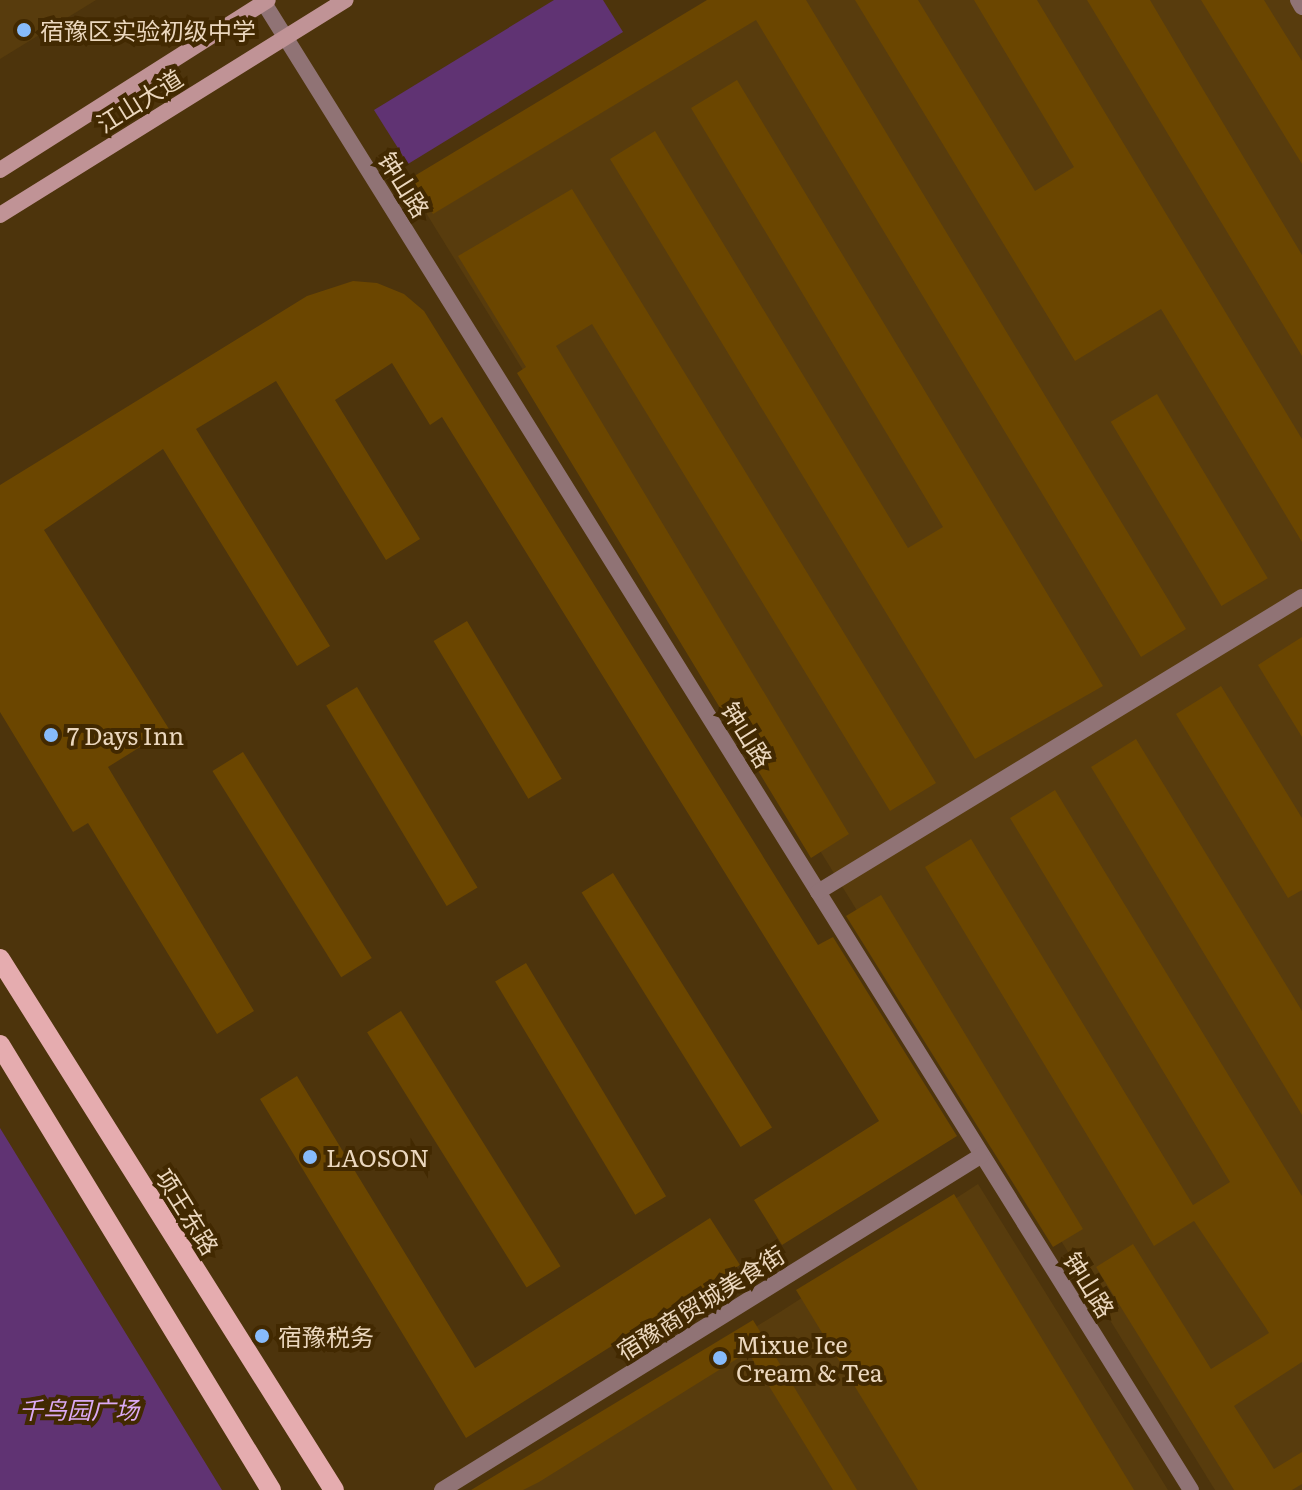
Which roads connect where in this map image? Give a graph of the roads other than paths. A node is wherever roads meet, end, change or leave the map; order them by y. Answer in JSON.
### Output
{"nodes":[{"id":1,"x":345,"y":0,"type":"edge"},
{"id":2,"x":1298,"y":0,"type":"edge"},
{"id":3,"x":266,"y":1,"type":"edge"},
{"id":4,"x":1302,"y":7,"type":"edge"},
{"id":5,"x":285,"y":37,"type":"junction"},
{"id":6,"x":0,"y":170,"type":"edge"},
{"id":7,"x":0,"y":215,"type":"edge"},
{"id":8,"x":1302,"y":597,"type":"edge"},
{"id":9,"x":818,"y":892,"type":"junction"},
{"id":10,"x":0,"y":959,"type":"edge"},
{"id":11,"x":0,"y":1045,"type":"edge"},
{"id":12,"x":982,"y":1155,"type":"junction"},
{"id":13,"x":271,"y":1490,"type":"edge"},
{"id":14,"x":334,"y":1490,"type":"edge"},
{"id":15,"x":442,"y":1490,"type":"edge"},
{"id":16,"x":1191,"y":1490,"type":"edge"}],
"edges":[{"from":1,"to":5,"type":"main road","name":"江山大道"},
{"from":2,"to":4,"type":"street"},
{"from":3,"to":5,"type":"street","name":"钟山路"},
{"from":3,"to":6,"type":"main road","name":"江山大道"},
{"from":5,"to":7,"type":"main road","name":"江山大道"},
{"from":5,"to":9,"type":"street","name":"钟山路"},
{"from":8,"to":9,"type":"street"},
{"from":9,"to":12,"type":"street","name":"钟山路"},
{"from":10,"to":14,"type":"main road","name":"项王东路"},
{"from":11,"to":13,"type":"main road"},
{"from":12,"to":15,"type":"street","name":"宿豫商贸城美食街"},
{"from":12,"to":16,"type":"street","name":"钟山路"}]}
